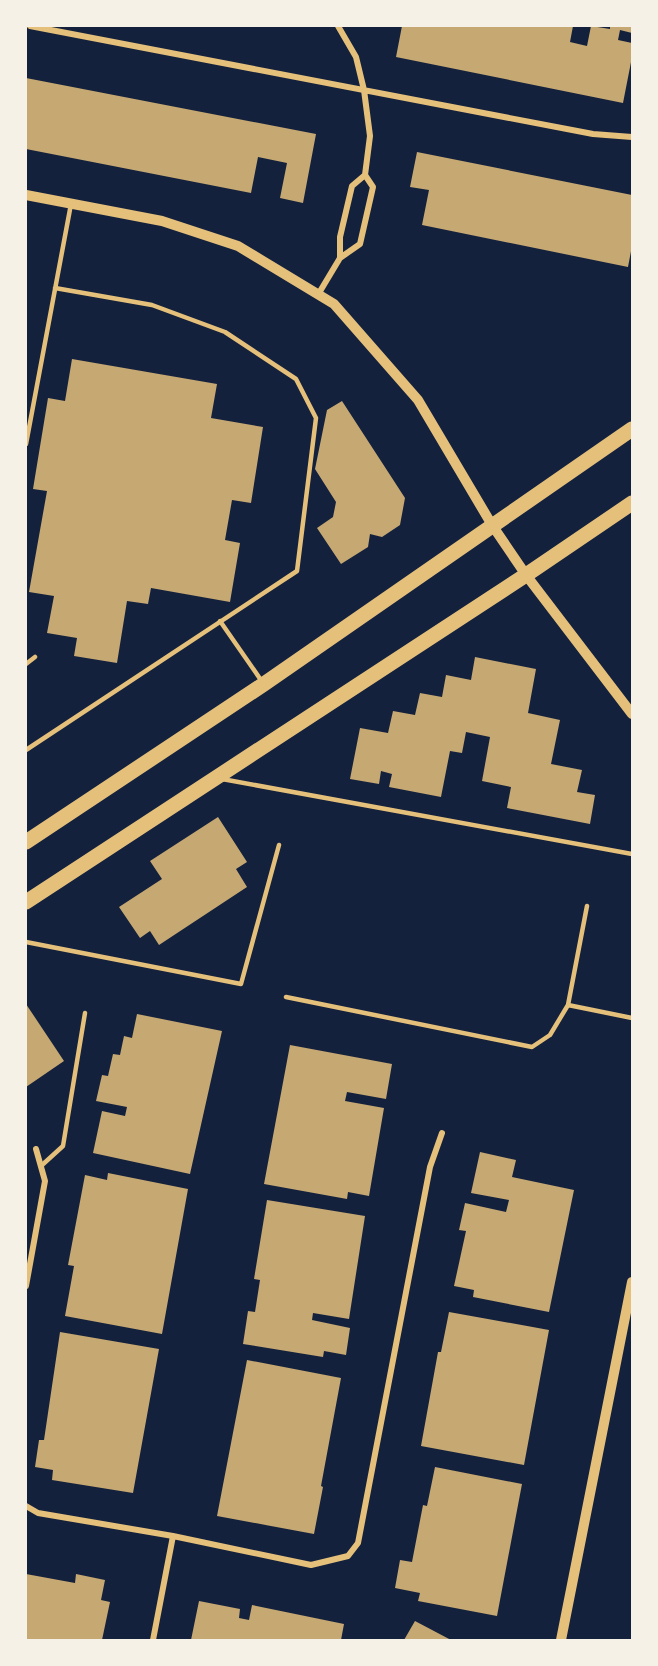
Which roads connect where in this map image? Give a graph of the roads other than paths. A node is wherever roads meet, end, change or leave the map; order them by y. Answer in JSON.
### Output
{"nodes":[{"id":1,"x":30,"y":26,"type":"edge"},
{"id":2,"x":338,"y":26,"type":"edge"},
{"id":3,"x":364,"y":90,"type":"junction"},
{"id":4,"x":633,"y":137,"type":"edge"},
{"id":5,"x":365,"y":175,"type":"junction"},
{"id":6,"x":26,"y":195,"type":"edge"},
{"id":7,"x":71,"y":204,"type":"junction"},
{"id":8,"x":340,"y":258,"type":"junction"},
{"id":9,"x":55,"y":288,"type":"junction"},
{"id":10,"x":319,"y":293,"type":"junction"},
{"id":11,"x":633,"y":429,"type":"edge"},
{"id":12,"x":26,"y":444,"type":"edge"},
{"id":13,"x":633,"y":503,"type":"edge"},
{"id":14,"x":492,"y":525,"type":"junction"},
{"id":15,"x":526,"y":575,"type":"junction"},
{"id":16,"x":220,"y":621,"type":"junction"},
{"id":17,"x":34,"y":657,"type":"dead end"},
{"id":18,"x":26,"y":664,"type":"edge"},
{"id":19,"x":264,"y":684,"type":"junction"},
{"id":20,"x":633,"y":714,"type":"edge"},
{"id":21,"x":26,"y":750,"type":"edge"},
{"id":22,"x":216,"y":778,"type":"junction"},
{"id":23,"x":26,"y":842,"type":"edge"},
{"id":24,"x":279,"y":846,"type":"dead end"},
{"id":25,"x":633,"y":854,"type":"edge"},
{"id":26,"x":26,"y":902,"type":"edge"},
{"id":27,"x":587,"y":906,"type":"dead end"},
{"id":28,"x":26,"y":942,"type":"edge"},
{"id":29,"x":286,"y":998,"type":"dead end"},
{"id":30,"x":568,"y":1005,"type":"junction"},
{"id":31,"x":85,"y":1013,"type":"dead end"},
{"id":32,"x":633,"y":1018,"type":"edge"},
{"id":33,"x":442,"y":1133,"type":"dead end"},
{"id":34,"x":36,"y":1149,"type":"dead end"},
{"id":35,"x":41,"y":1166,"type":"junction"},
{"id":36,"x":633,"y":1282,"type":"edge"},
{"id":37,"x":26,"y":1286,"type":"edge"},
{"id":38,"x":26,"y":1506,"type":"edge"},
{"id":39,"x":172,"y":1536,"type":"junction"},
{"id":40,"x":153,"y":1641,"type":"edge"},
{"id":41,"x":561,"y":1641,"type":"edge"}],
"edges":[{"from":1,"to":3,"type":"street"},
{"from":2,"to":3,"type":"street"},
{"from":3,"to":4,"type":"street"},
{"from":3,"to":5,"type":"street"},
{"from":5,"to":8,"type":"street"},
{"from":5,"to":8,"type":"street"},
{"from":6,"to":7,"type":"street"},
{"from":7,"to":9,"type":"lane"},
{"from":7,"to":10,"type":"street"},
{"from":8,"to":10,"type":"street"},
{"from":9,"to":12,"type":"lane"},
{"from":9,"to":16,"type":"lane"},
{"from":10,"to":14,"type":"street"},
{"from":11,"to":14,"type":"main road"},
{"from":13,"to":15,"type":"main road"},
{"from":14,"to":15,"type":"street"},
{"from":14,"to":19,"type":"main road"},
{"from":15,"to":20,"type":"street"},
{"from":15,"to":22,"type":"main road"},
{"from":16,"to":19,"type":"lane"},
{"from":16,"to":21,"type":"lane"},
{"from":17,"to":18,"type":"lane"},
{"from":19,"to":23,"type":"main road"},
{"from":22,"to":25,"type":"lane"},
{"from":22,"to":26,"type":"main road"},
{"from":24,"to":28,"type":"lane"},
{"from":27,"to":30,"type":"lane"},
{"from":29,"to":30,"type":"lane"},
{"from":30,"to":32,"type":"lane"},
{"from":31,"to":35,"type":"lane"},
{"from":33,"to":39,"type":"street"},
{"from":34,"to":35,"type":"street"},
{"from":35,"to":37,"type":"street"},
{"from":36,"to":41,"type":"street"},
{"from":38,"to":39,"type":"street"},
{"from":39,"to":40,"type":"street"}]}
